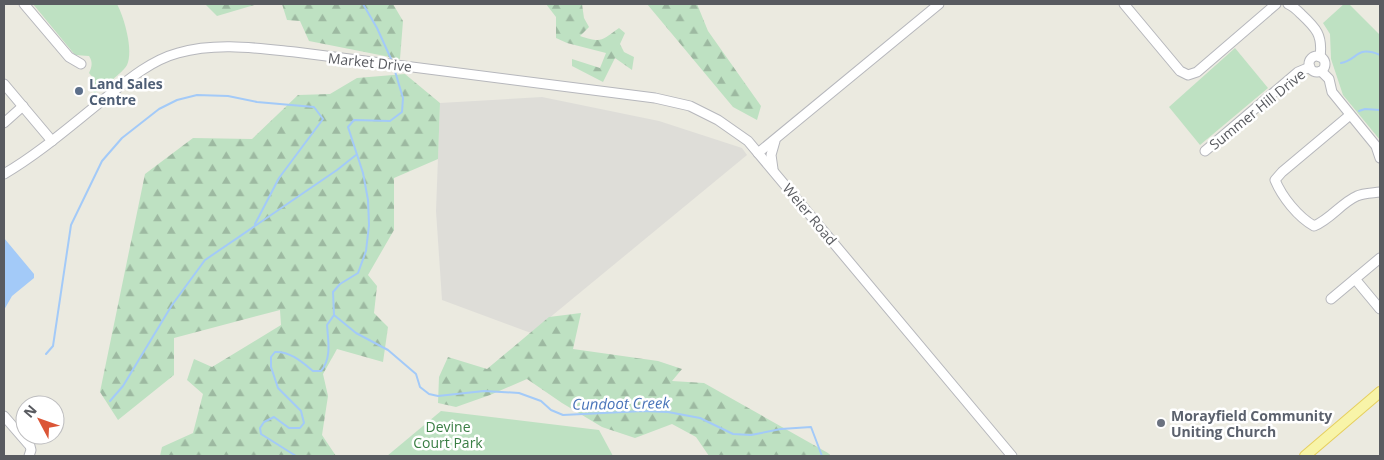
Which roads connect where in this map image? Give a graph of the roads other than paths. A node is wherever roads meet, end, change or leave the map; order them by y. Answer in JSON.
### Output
{"nodes":[{"id":1,"x":24,"y":4,"type":"edge"},
{"id":2,"x":940,"y":4,"type":"edge"},
{"id":3,"x":1124,"y":4,"type":"edge"},
{"id":4,"x":1276,"y":4,"type":"edge"},
{"id":5,"x":1288,"y":4,"type":"edge"},
{"id":6,"x":1320,"y":57,"type":"junction"},
{"id":7,"x":81,"y":64,"type":"dead end"},
{"id":8,"x":1310,"y":67,"type":"junction"},
{"id":9,"x":1321,"y":70,"type":"junction"},
{"id":10,"x":4,"y":84,"type":"edge"},
{"id":11,"x":23,"y":106,"type":"junction"},
{"id":12,"x":1350,"y":115,"type":"junction"},
{"id":13,"x":4,"y":123,"type":"edge"},
{"id":14,"x":777,"y":138,"type":"junction"},
{"id":15,"x":52,"y":141,"type":"junction"},
{"id":16,"x":1205,"y":151,"type":"dead end"},
{"id":17,"x":758,"y":153,"type":"junction"},
{"id":18,"x":1380,"y":158,"type":"edge"},
{"id":19,"x":774,"y":172,"type":"junction"},
{"id":20,"x":4,"y":174,"type":"edge"},
{"id":21,"x":1380,"y":192,"type":"edge"},
{"id":22,"x":1380,"y":258,"type":"edge"},
{"id":23,"x":1355,"y":279,"type":"junction"},
{"id":24,"x":1331,"y":299,"type":"dead end"},
{"id":25,"x":1380,"y":310,"type":"edge"},
{"id":26,"x":1380,"y":392,"type":"edge"},
{"id":27,"x":4,"y":416,"type":"edge"},
{"id":28,"x":29,"y":456,"type":"edge"},
{"id":29,"x":1012,"y":456,"type":"edge"},
{"id":30,"x":1305,"y":456,"type":"edge"}],
"edges":[{"from":1,"to":7,"type":"street"},
{"from":2,"to":14,"type":"street"},
{"from":3,"to":4,"type":"street"},
{"from":5,"to":6,"type":"street"},
{"from":6,"to":8,"type":"street"},
{"from":6,"to":9,"type":"street"},
{"from":8,"to":9,"type":"street"},
{"from":8,"to":16,"type":"street","name":"Summer Hill Drive"},
{"from":9,"to":12,"type":"street"},
{"from":10,"to":11,"type":"street"},
{"from":11,"to":13,"type":"street"},
{"from":11,"to":15,"type":"street"},
{"from":12,"to":18,"type":"street"},
{"from":12,"to":21,"type":"street"},
{"from":14,"to":17,"type":"street"},
{"from":14,"to":19,"type":"street"},
{"from":15,"to":17,"type":"street","name":"Market Drive"},
{"from":15,"to":20,"type":"street","name":"Market Drive"},
{"from":17,"to":19,"type":"street","name":"Weier Road"},
{"from":19,"to":29,"type":"street","name":"Weier Road"},
{"from":22,"to":23,"type":"street"},
{"from":23,"to":24,"type":"street"},
{"from":23,"to":25,"type":"street"},
{"from":26,"to":30,"type":"main road"},
{"from":27,"to":28,"type":"street"}]}
